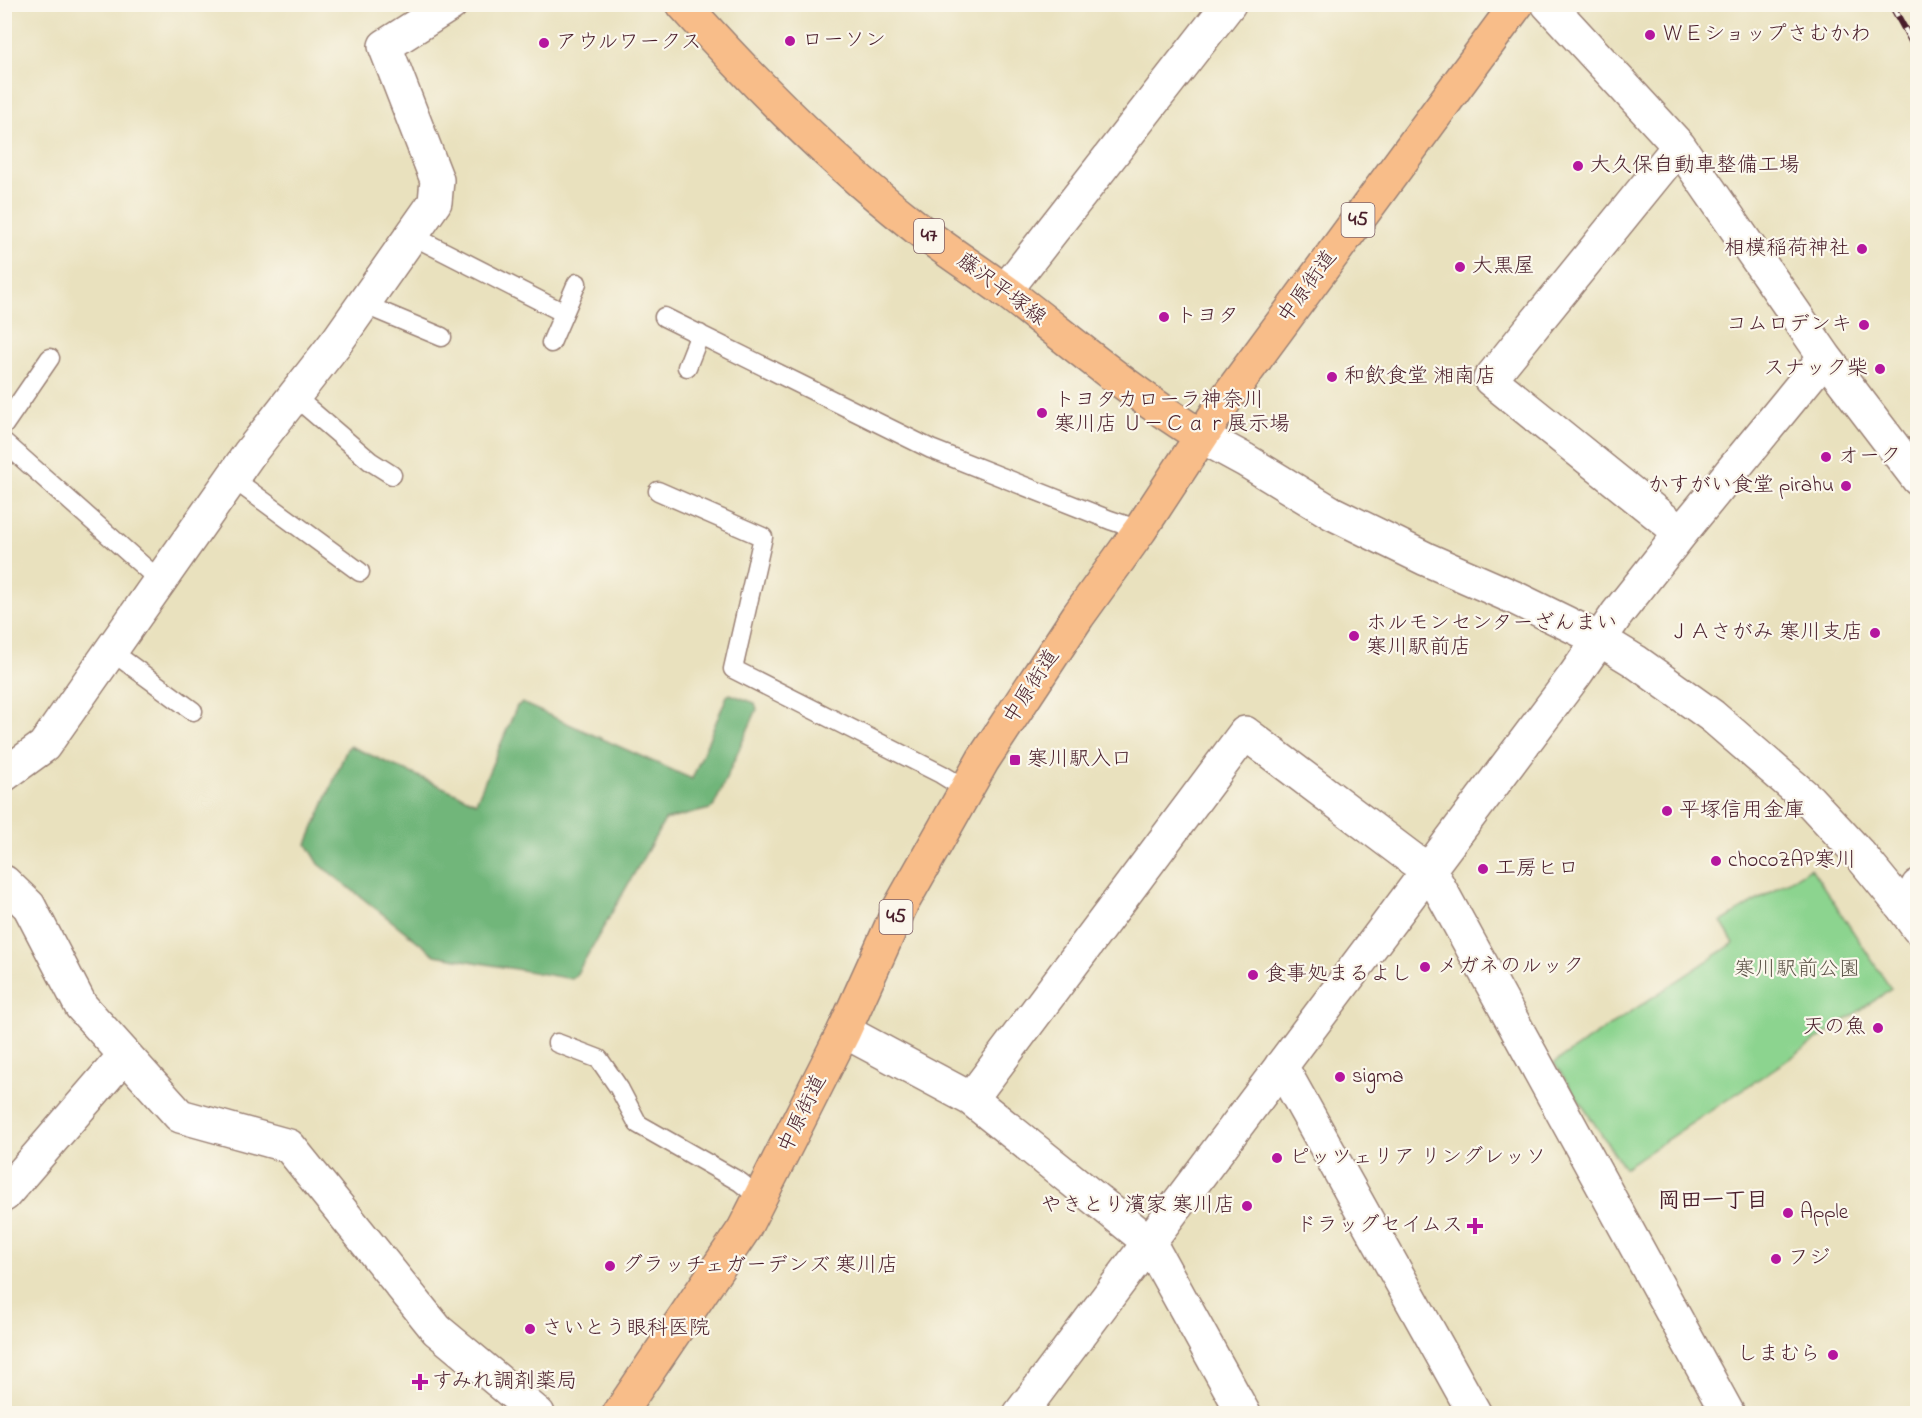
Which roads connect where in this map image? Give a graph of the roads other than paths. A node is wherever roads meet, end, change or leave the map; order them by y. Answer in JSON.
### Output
{"nodes":[{"id":1,"x":451,"y":4,"type":"edge"},
{"id":2,"x":684,"y":4,"type":"edge"},
{"id":3,"x":1229,"y":4,"type":"edge"},
{"id":4,"x":1517,"y":4,"type":"edge"},
{"id":5,"x":1548,"y":4,"type":"edge"},
{"id":6,"x":1679,"y":146,"type":"junction"},
{"id":7,"x":411,"y":235,"type":"junction"},
{"id":8,"x":577,"y":284,"type":"dead end"},
{"id":9,"x":1005,"y":291,"type":"junction"},
{"id":10,"x":363,"y":304,"type":"junction"},
{"id":11,"x":564,"y":313,"type":"junction"},
{"id":12,"x":664,"y":317,"type":"dead end"},
{"id":13,"x":700,"y":334,"type":"junction"},
{"id":14,"x":442,"y":337,"type":"dead end"},
{"id":15,"x":551,"y":343,"type":"dead end"},
{"id":16,"x":1825,"y":357,"type":"junction"},
{"id":17,"x":50,"y":358,"type":"dead end"},
{"id":18,"x":687,"y":368,"type":"dead end"},
{"id":19,"x":294,"y":396,"type":"junction"},
{"id":20,"x":4,"y":425,"type":"edge"},
{"id":21,"x":1201,"y":436,"type":"junction"},
{"id":22,"x":4,"y":442,"type":"edge"},
{"id":23,"x":392,"y":475,"type":"dead end"},
{"id":24,"x":232,"y":478,"type":"junction"},
{"id":25,"x":1917,"y":479,"type":"edge"},
{"id":26,"x":658,"y":491,"type":"dead end"},
{"id":27,"x":1140,"y":530,"type":"junction"},
{"id":28,"x":1681,"y":533,"type":"junction"},
{"id":29,"x":360,"y":572,"type":"dead end"},
{"id":30,"x":160,"y":581,"type":"junction"},
{"id":31,"x":1599,"y":639,"type":"junction"},
{"id":32,"x":111,"y":651,"type":"junction"},
{"id":33,"x":193,"y":711,"type":"dead end"},
{"id":34,"x":4,"y":775,"type":"edge"},
{"id":35,"x":968,"y":790,"type":"junction"},
{"id":36,"x":1430,"y":869,"type":"junction"},
{"id":37,"x":4,"y":882,"type":"edge"},
{"id":38,"x":1914,"y":907,"type":"edge"},
{"id":39,"x":844,"y":1031,"type":"junction"},
{"id":40,"x":557,"y":1043,"type":"dead end"},
{"id":41,"x":125,"y":1055,"type":"junction"},
{"id":42,"x":1281,"y":1066,"type":"junction"},
{"id":43,"x":971,"y":1099,"type":"junction"},
{"id":44,"x":4,"y":1195,"type":"edge"},
{"id":45,"x":761,"y":1199,"type":"junction"},
{"id":46,"x":1149,"y":1242,"type":"junction"},
{"id":47,"x":538,"y":1413,"type":"edge"},
{"id":48,"x":619,"y":1413,"type":"edge"},
{"id":49,"x":1020,"y":1413,"type":"edge"},
{"id":50,"x":1245,"y":1413,"type":"edge"},
{"id":51,"x":1474,"y":1413,"type":"edge"},
{"id":52,"x":1728,"y":1413,"type":"edge"}],
"edges":[{"from":1,"to":7,"type":"street"},
{"from":2,"to":9,"type":"main road","name":"藤沢平塚線","number":"47"},
{"from":3,"to":9,"type":"street"},
{"from":4,"to":21,"type":"main road","name":"中原街道","number":"45"},
{"from":5,"to":6,"type":"street"},
{"from":6,"to":16,"type":"street"},
{"from":6,"to":28,"type":"street"},
{"from":7,"to":10,"type":"street"},
{"from":7,"to":11,"type":"lane"},
{"from":8,"to":11,"type":"lane"},
{"from":9,"to":21,"type":"main road","name":"藤沢平塚線","number":"47"},
{"from":10,"to":14,"type":"lane"},
{"from":10,"to":19,"type":"street"},
{"from":11,"to":15,"type":"lane"},
{"from":12,"to":13,"type":"lane"},
{"from":13,"to":18,"type":"lane"},
{"from":13,"to":27,"type":"lane"},
{"from":16,"to":25,"type":"street"},
{"from":16,"to":28,"type":"street"},
{"from":17,"to":20,"type":"lane"},
{"from":19,"to":23,"type":"lane"},
{"from":19,"to":24,"type":"street"},
{"from":21,"to":27,"type":"main road","name":"中原街道","number":"45"},
{"from":21,"to":31,"type":"street"},
{"from":22,"to":30,"type":"lane"},
{"from":24,"to":29,"type":"lane"},
{"from":24,"to":30,"type":"street"},
{"from":26,"to":35,"type":"lane"},
{"from":27,"to":35,"type":"main road","name":"中原街道","number":"45"},
{"from":28,"to":31,"type":"street"},
{"from":30,"to":32,"type":"street"},
{"from":31,"to":36,"type":"street"},
{"from":31,"to":38,"type":"street"},
{"from":32,"to":33,"type":"lane"},
{"from":32,"to":34,"type":"street"},
{"from":35,"to":39,"type":"main road","name":"中原街道","number":"45"},
{"from":36,"to":42,"type":"street"},
{"from":36,"to":43,"type":"street"},
{"from":36,"to":52,"type":"street"},
{"from":37,"to":41,"type":"street"},
{"from":39,"to":43,"type":"street"},
{"from":39,"to":45,"type":"main road","name":"中原街道","number":"45"},
{"from":40,"to":45,"type":"lane"},
{"from":41,"to":44,"type":"street"},
{"from":41,"to":47,"type":"street"},
{"from":42,"to":46,"type":"street"},
{"from":42,"to":51,"type":"street"},
{"from":43,"to":46,"type":"street"},
{"from":45,"to":48,"type":"main road","name":"中原街道","number":"45"},
{"from":46,"to":49,"type":"street"},
{"from":46,"to":50,"type":"street"}]}
